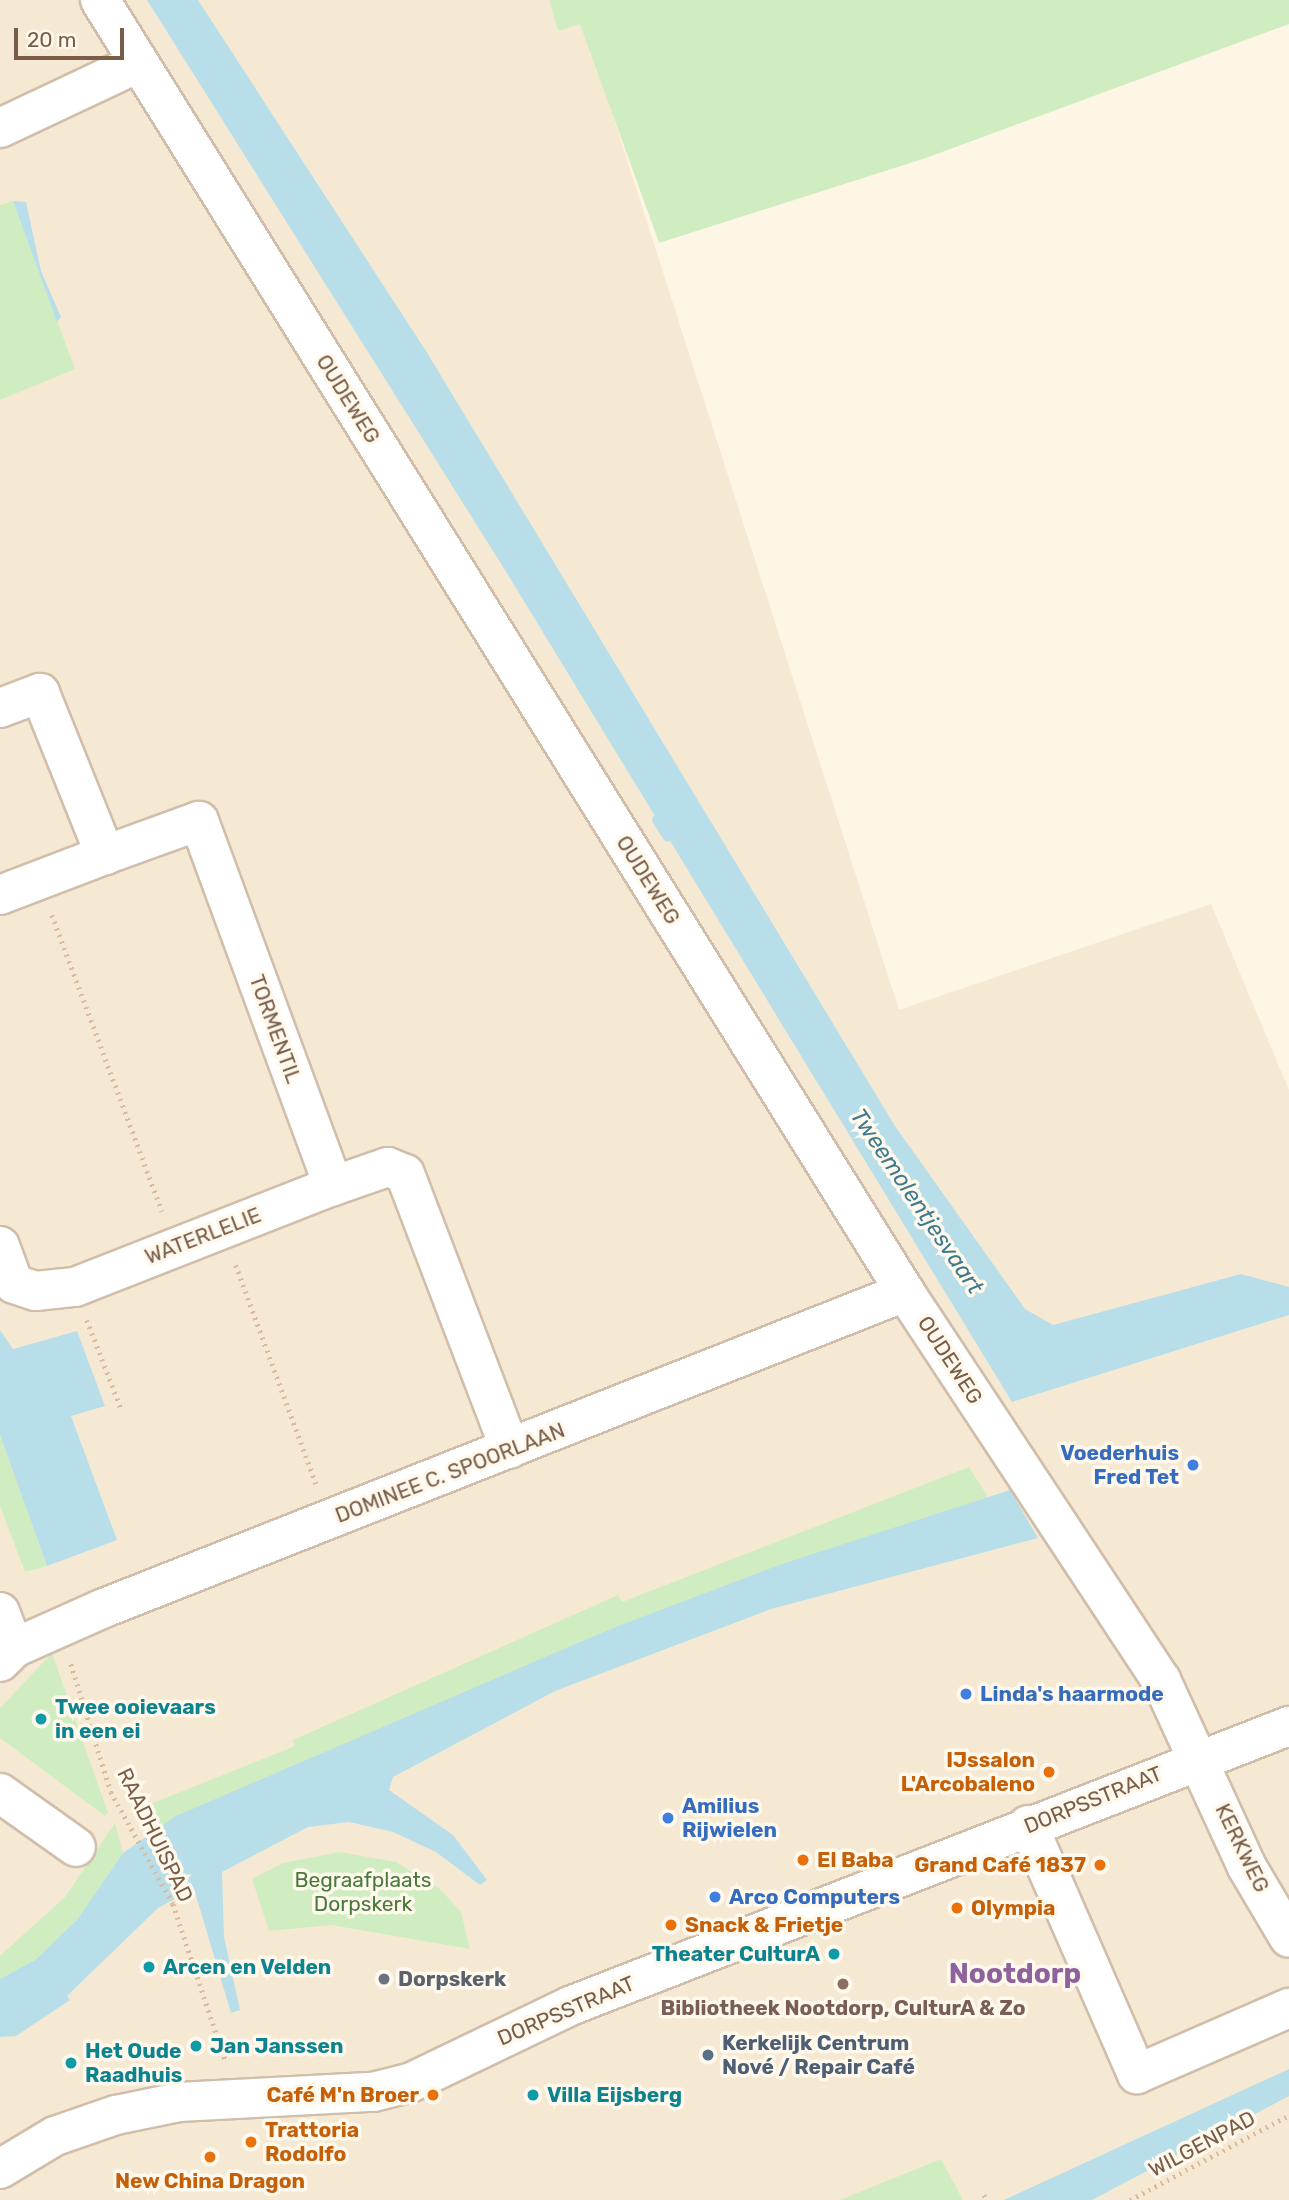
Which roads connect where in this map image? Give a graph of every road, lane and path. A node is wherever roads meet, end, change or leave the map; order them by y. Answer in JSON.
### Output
{"nodes":[{"id":1,"x":100,"y":0,"type":"edge"},
{"id":2,"x":138,"y":63,"type":"junction"},
{"id":3,"x":0,"y":128,"type":"edge"},
{"id":4,"x":0,"y":709,"type":"edge"},
{"id":5,"x":105,"y":855,"type":"junction"},
{"id":6,"x":39,"y":881,"type":"junction"},
{"id":7,"x":0,"y":895,"type":"edge"},
{"id":8,"x":332,"y":1186,"type":"junction"},
{"id":9,"x":223,"y":1228,"type":"junction"},
{"id":10,"x":0,"y":1246,"type":"edge"},
{"id":11,"x":176,"y":1247,"type":"junction"},
{"id":12,"x":75,"y":1287,"type":"junction"},
{"id":13,"x":905,"y":1292,"type":"junction"},
{"id":14,"x":122,"y":1411,"type":"dead end"},
{"id":15,"x":510,"y":1449,"type":"junction"},
{"id":16,"x":329,"y":1520,"type":"junction"},
{"id":17,"x":0,"y":1612,"type":"edge"},
{"id":18,"x":60,"y":1626,"type":"junction"},
{"id":19,"x":7,"y":1655,"type":"edge"},
{"id":20,"x":1289,"y":1726,"type":"edge"},
{"id":21,"x":1200,"y":1757,"type":"junction"},
{"id":22,"x":0,"y":1793,"type":"edge"},
{"id":23,"x":1028,"y":1825,"type":"junction"},
{"id":24,"x":76,"y":1847,"type":"dead end"},
{"id":25,"x":1289,"y":1938,"type":"edge"},
{"id":26,"x":1289,"y":2008,"type":"edge"},
{"id":27,"x":237,"y":2096,"type":"junction"},
{"id":28,"x":1289,"y":2115,"type":"edge"},
{"id":29,"x":0,"y":2169,"type":"edge"},
{"id":30,"x":1130,"y":2200,"type":"edge"}],
"edges":[{"from":1,"to":2,"type":"street","name":"OUDEWEG"},
{"from":2,"to":3,"type":"street"},
{"from":2,"to":13,"type":"street","name":"OUDEWEG"},
{"from":4,"to":5,"type":"street"},
{"from":5,"to":6,"type":"street"},
{"from":5,"to":8,"type":"street","name":"TORMENTIL"},
{"from":6,"to":7,"type":"street"},
{"from":6,"to":11,"type":"path"},
{"from":8,"to":9,"type":"street","name":"WATERLELIE"},
{"from":8,"to":15,"type":"street"},
{"from":9,"to":11,"type":"street","name":"WATERLELIE"},
{"from":9,"to":16,"type":"path"},
{"from":10,"to":12,"type":"street","name":"WATERLELIE"},
{"from":11,"to":12,"type":"street","name":"WATERLELIE"},
{"from":12,"to":14,"type":"path"},
{"from":13,"to":15,"type":"street","name":"DOMINEE C. SPOORLAAN"},
{"from":13,"to":21,"type":"street","name":"OUDEWEG"},
{"from":15,"to":16,"type":"street","name":"DOMINEE C. SPOORLAAN"},
{"from":16,"to":18,"type":"street","name":"DOMINEE C. SPOORLAAN"},
{"from":17,"to":19,"type":"street"},
{"from":18,"to":19,"type":"street","name":"DOMINEE C. SPOORLAAN"},
{"from":18,"to":27,"type":"path","name":"RAADHUISPAD"},
{"from":20,"to":21,"type":"street","name":"DORPSSTRAAT"},
{"from":21,"to":23,"type":"street","name":"DORPSSTRAAT"},
{"from":21,"to":25,"type":"street","name":"KERKWEG"},
{"from":22,"to":24,"type":"street"},
{"from":23,"to":26,"type":"street"},
{"from":23,"to":27,"type":"street","name":"DORPSSTRAAT"},
{"from":27,"to":29,"type":"street","name":"DORPSSTRAAT"},
{"from":28,"to":30,"type":"path","name":"WILGENPAD"}]}
